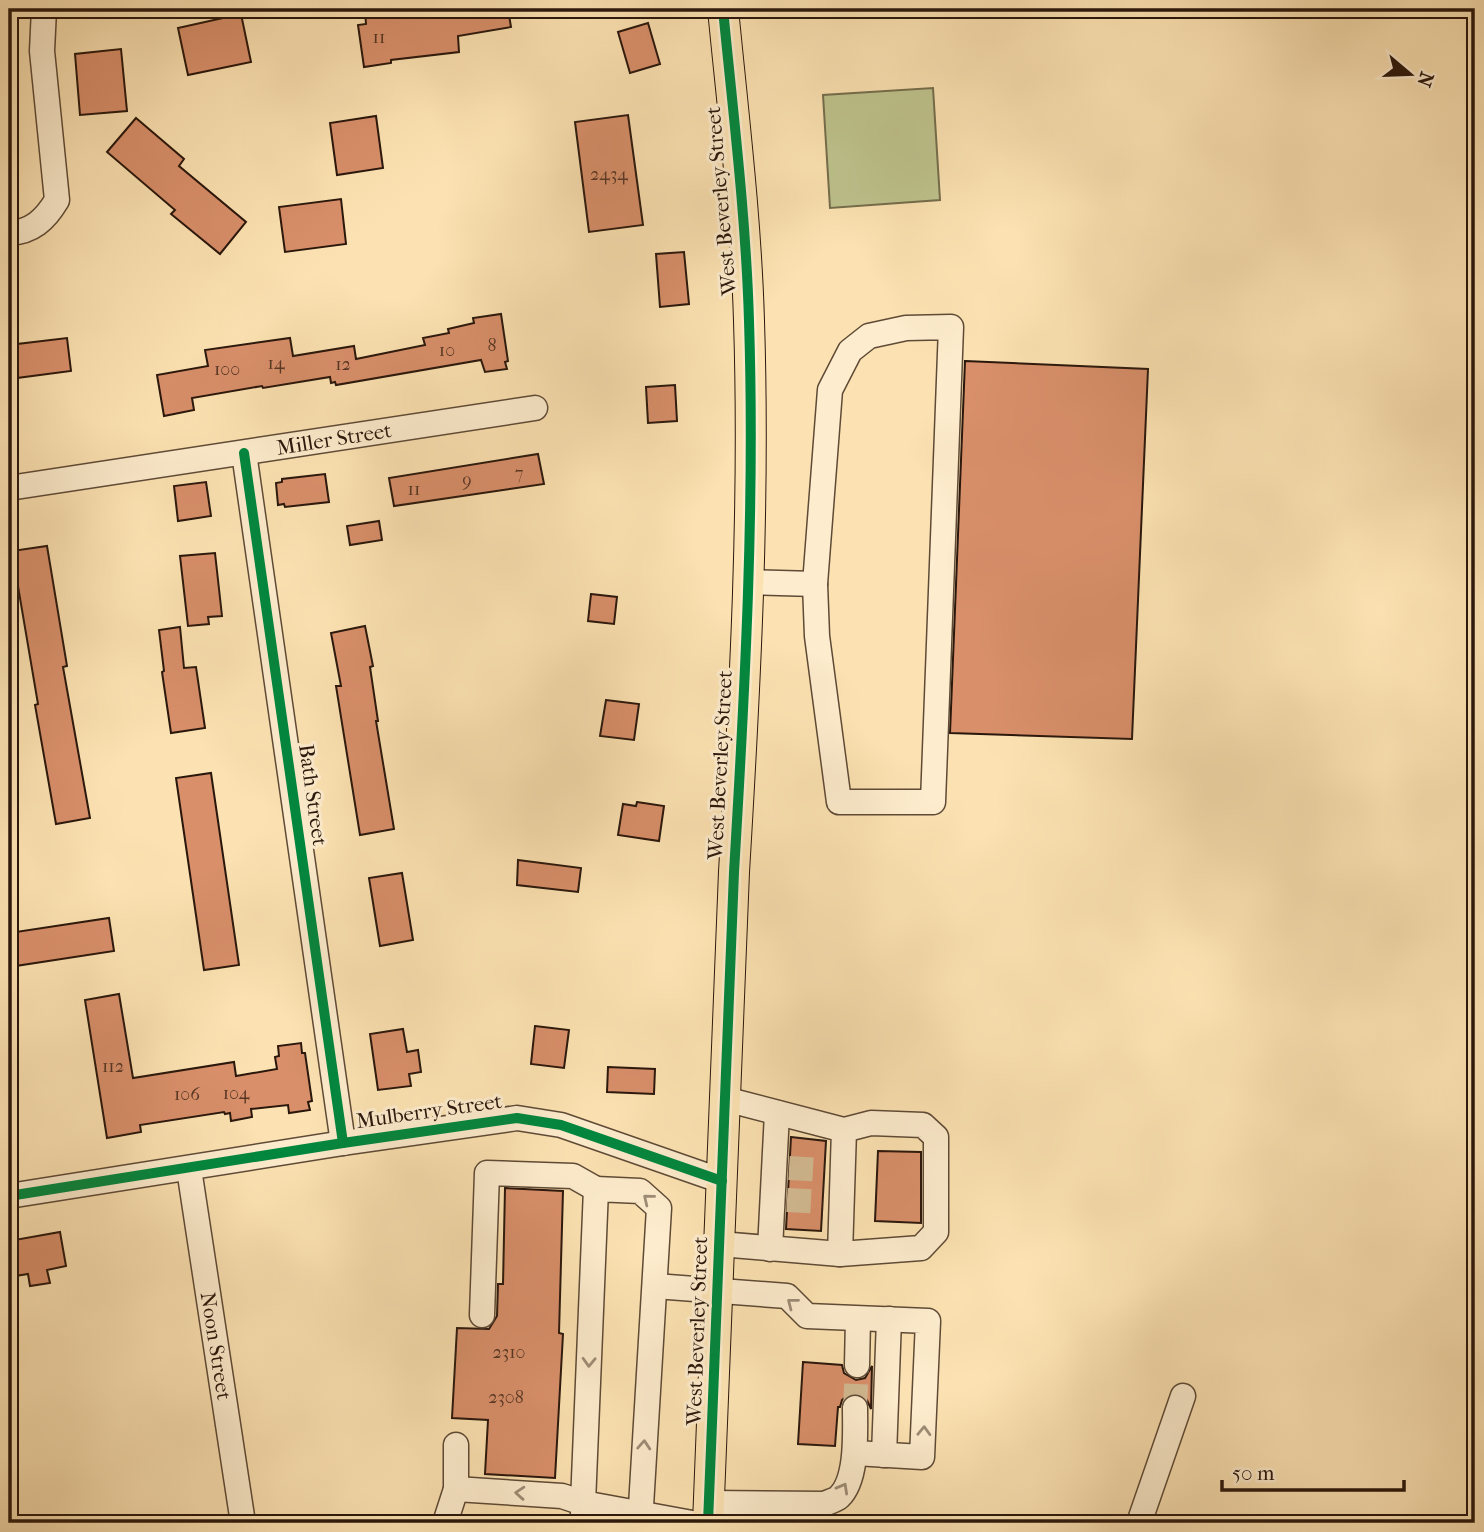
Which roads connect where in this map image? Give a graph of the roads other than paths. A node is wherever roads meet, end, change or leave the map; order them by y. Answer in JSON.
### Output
{"nodes":[{"id":1,"x":44,"y":9,"type":"edge"},
{"id":2,"x":723,"y":9,"type":"edge"},
{"id":3,"x":9,"y":233,"type":"edge"},
{"id":4,"x":535,"y":408,"type":"dead end"},
{"id":5,"x":244,"y":453,"type":"junction"},
{"id":6,"x":9,"y":488,"type":"edge"},
{"id":7,"x":747,"y":582,"type":"junction"},
{"id":8,"x":815,"y":584,"type":"junction"},
{"id":9,"x":725,"y":1099,"type":"junction"},
{"id":10,"x":777,"y":1113,"type":"junction"},
{"id":11,"x":844,"y":1130,"type":"junction"},
{"id":12,"x":343,"y":1143,"type":"junction"},
{"id":13,"x":189,"y":1169,"type":"junction"},
{"id":14,"x":722,"y":1181,"type":"junction"},
{"id":15,"x":596,"y":1189,"type":"junction"},
{"id":16,"x":9,"y":1196,"type":"edge"},
{"id":17,"x":720,"y":1244,"type":"junction"},
{"id":18,"x":770,"y":1249,"type":"junction"},
{"id":19,"x":840,"y":1254,"type":"junction"},
{"id":20,"x":655,"y":1286,"type":"junction"},
{"id":21,"x":718,"y":1289,"type":"junction"},
{"id":22,"x":482,"y":1315,"type":"dead end"},
{"id":23,"x":889,"y":1319,"type":"junction"},
{"id":24,"x":858,"y":1320,"type":"junction"},
{"id":25,"x":857,"y":1365,"type":"tunnel mouth"},
{"id":26,"x":1183,"y":1396,"type":"dead end"},
{"id":27,"x":855,"y":1408,"type":"tunnel mouth"},
{"id":28,"x":456,"y":1445,"type":"dead end"},
{"id":29,"x":855,"y":1453,"type":"junction"},
{"id":30,"x":884,"y":1455,"type":"junction"},
{"id":31,"x":456,"y":1489,"type":"junction"},
{"id":32,"x":583,"y":1513,"type":"edge"},
{"id":33,"x":703,"y":1517,"type":"edge"},
{"id":34,"x":640,"y":1518,"type":"edge"},
{"id":35,"x":243,"y":1523,"type":"edge"},
{"id":36,"x":445,"y":1523,"type":"edge"},
{"id":37,"x":1139,"y":1523,"type":"edge"}],
"edges":[{"from":1,"to":3,"type":"street"},
{"from":2,"to":7,"type":"main road","name":"West Beverley Street"},
{"from":4,"to":5,"type":"street","name":"Miller Street"},
{"from":5,"to":6,"type":"street","name":"Miller Street"},
{"from":5,"to":12,"type":"street","name":"Bath Street"},
{"from":7,"to":8,"type":"street"},
{"from":7,"to":9,"type":"main road","name":"West Beverley Street"},
{"from":8,"to":8,"type":"street"},
{"from":9,"to":10,"type":"street"},
{"from":9,"to":14,"type":"main road","name":"West Beverley Street"},
{"from":10,"to":11,"type":"street"},
{"from":10,"to":18,"type":"street"},
{"from":11,"to":19,"type":"street"},
{"from":11,"to":19,"type":"street"},
{"from":12,"to":13,"type":"street","name":"Mulberry Street"},
{"from":12,"to":14,"type":"street","name":"Mulberry Street"},
{"from":13,"to":16,"type":"street","name":"Mulberry Street"},
{"from":13,"to":35,"type":"street","name":"Noon Street"},
{"from":14,"to":17,"type":"main road","name":"West Beverley Street"},
{"from":20,"to":15,"type":"street","one_way":true},
{"from":15,"to":22,"type":"street"},
{"from":15,"to":32,"type":"street","one_way":true},
{"from":17,"to":18,"type":"street"},
{"from":17,"to":21,"type":"main road","name":"West Beverley Street"},
{"from":18,"to":19,"type":"street"},
{"from":20,"to":21,"type":"street"},
{"from":34,"to":20,"type":"street","one_way":true},
{"from":24,"to":21,"type":"street","one_way":true},
{"from":21,"to":33,"type":"main road","name":"West Beverley Street"},
{"from":23,"to":24,"type":"street"},
{"from":23,"to":30,"type":"street"},
{"from":30,"to":23,"type":"street","one_way":true},
{"from":24,"to":25,"type":"street"},
{"from":26,"to":37,"type":"street"},
{"from":27,"to":29,"type":"street"},
{"from":28,"to":31,"type":"street"},
{"from":29,"to":30,"type":"street"},
{"from":33,"to":29,"type":"street","one_way":true},
{"from":32,"to":31,"type":"street","one_way":true},
{"from":31,"to":36,"type":"street"},
{"from":32,"to":34,"type":"street"},
{"from":33,"to":34,"type":"street"}]}
